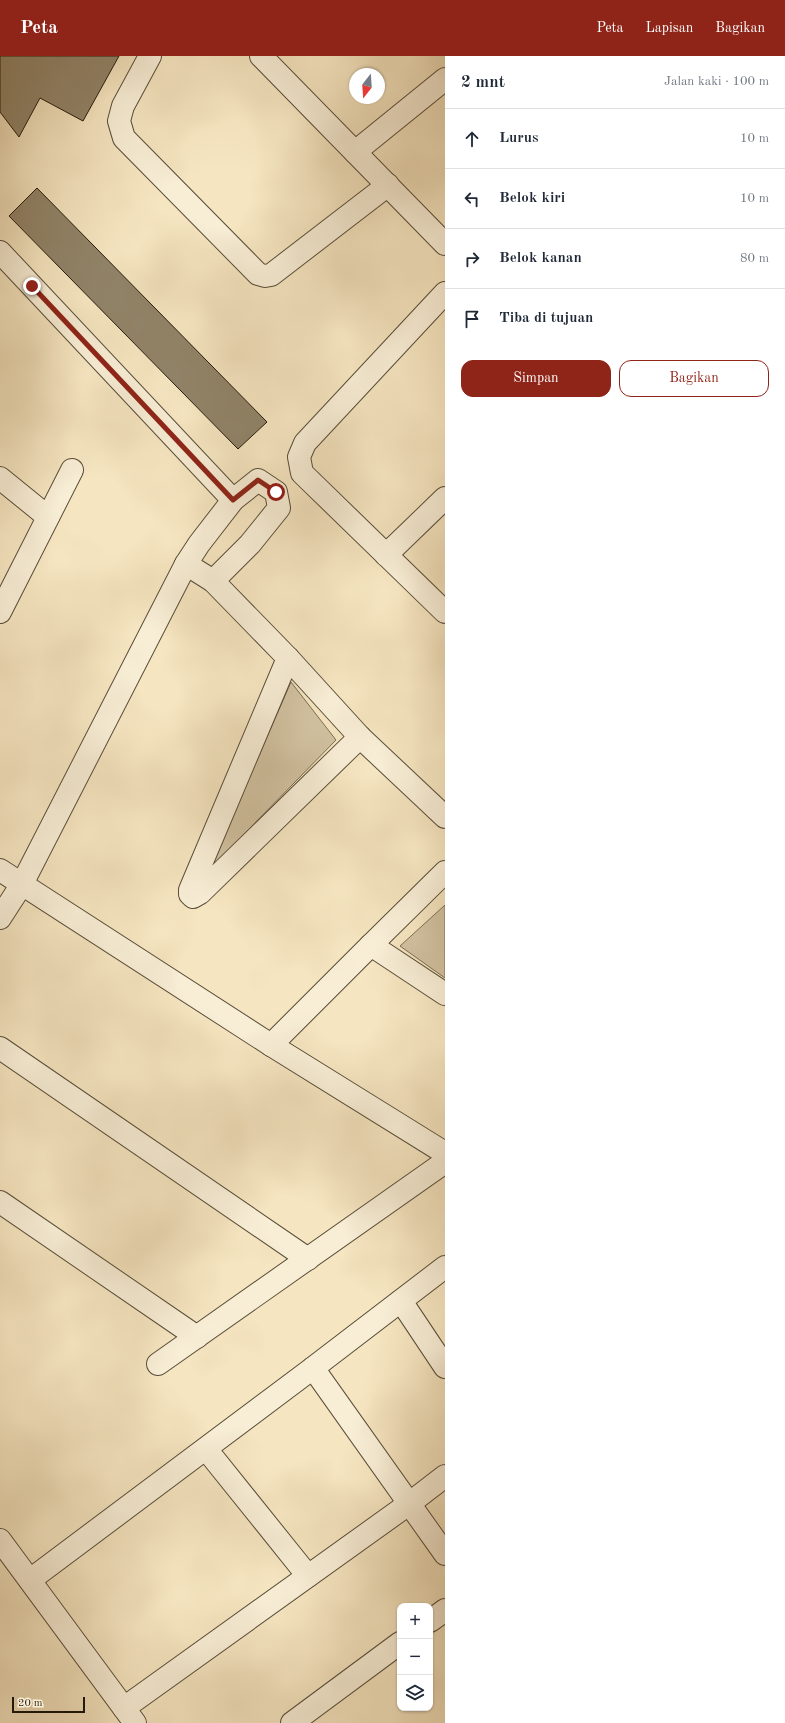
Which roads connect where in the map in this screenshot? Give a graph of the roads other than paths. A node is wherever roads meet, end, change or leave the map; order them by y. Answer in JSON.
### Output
{"nodes":[{"id":1,"x":150,"y":56,"type":"edge"},
{"id":2,"x":262,"y":56,"type":"edge"},
{"id":3,"x":445,"y":79,"type":"edge"},
{"id":4,"x":355,"y":152,"type":"junction"},
{"id":5,"x":388,"y":185,"type":"junction"},
{"id":6,"x":445,"y":244,"type":"edge"},
{"id":7,"x":0,"y":252,"type":"edge"},
{"id":8,"x":445,"y":293,"type":"edge"},
{"id":9,"x":72,"y":470,"type":"dead end"},
{"id":10,"x":0,"y":478,"type":"edge"},
{"id":11,"x":445,"y":498,"type":"edge"},
{"id":12,"x":233,"y":500,"type":"junction"},
{"id":13,"x":48,"y":517,"type":"junction"},
{"id":14,"x":386,"y":555,"type":"junction"},
{"id":15,"x":186,"y":564,"type":"junction"},
{"id":16,"x":213,"y":581,"type":"junction"},
{"id":17,"x":0,"y":612,"type":"edge"},
{"id":18,"x":445,"y":612,"type":"edge"},
{"id":19,"x":288,"y":658,"type":"junction"},
{"id":20,"x":360,"y":737,"type":"junction"},
{"id":21,"x":445,"y":817,"type":"edge"},
{"id":22,"x":0,"y":870,"type":"edge"},
{"id":23,"x":445,"y":872,"type":"edge"},
{"id":24,"x":22,"y":884,"type":"junction"},
{"id":25,"x":0,"y":918,"type":"edge"},
{"id":26,"x":371,"y":945,"type":"junction"},
{"id":27,"x":445,"y":994,"type":"edge"},
{"id":28,"x":271,"y":1045,"type":"junction"},
{"id":29,"x":0,"y":1048,"type":"edge"},
{"id":30,"x":445,"y":1153,"type":"edge"},
{"id":31,"x":445,"y":1162,"type":"edge"},
{"id":32,"x":0,"y":1202,"type":"edge"},
{"id":33,"x":308,"y":1259,"type":"junction"},
{"id":34,"x":445,"y":1267,"type":"edge"},
{"id":35,"x":401,"y":1300,"type":"junction"},
{"id":36,"x":197,"y":1337,"type":"junction"},
{"id":37,"x":158,"y":1364,"type":"dead end"},
{"id":38,"x":445,"y":1367,"type":"edge"},
{"id":39,"x":313,"y":1368,"type":"junction"},
{"id":40,"x":206,"y":1449,"type":"junction"},
{"id":41,"x":445,"y":1476,"type":"edge"},
{"id":42,"x":410,"y":1503,"type":"junction"},
{"id":43,"x":0,"y":1540,"type":"edge"},
{"id":44,"x":445,"y":1554,"type":"edge"},
{"id":45,"x":308,"y":1576,"type":"junction"},
{"id":46,"x":30,"y":1580,"type":"junction"},
{"id":47,"x":445,"y":1610,"type":"edge"},
{"id":48,"x":433,"y":1619,"type":"edge"},
{"id":49,"x":397,"y":1645,"type":"edge"},
{"id":50,"x":130,"y":1715,"type":"edge"},
{"id":51,"x":292,"y":1723,"type":"edge"}],
"edges":[{"from":1,"to":5,"type":"street"},
{"from":2,"to":4,"type":"street"},
{"from":3,"to":4,"type":"street"},
{"from":4,"to":5,"type":"street"},
{"from":5,"to":6,"type":"street"},
{"from":7,"to":12,"type":"street"},
{"from":8,"to":14,"type":"street"},
{"from":9,"to":13,"type":"street"},
{"from":10,"to":13,"type":"street"},
{"from":11,"to":14,"type":"street"},
{"from":12,"to":15,"type":"street"},
{"from":12,"to":16,"type":"street"},
{"from":13,"to":17,"type":"street"},
{"from":14,"to":18,"type":"street"},
{"from":15,"to":16,"type":"street"},
{"from":15,"to":24,"type":"street"},
{"from":16,"to":19,"type":"street"},
{"from":19,"to":20,"type":"street"},
{"from":19,"to":20,"type":"street"},
{"from":20,"to":21,"type":"street"},
{"from":22,"to":24,"type":"street"},
{"from":23,"to":26,"type":"street"},
{"from":24,"to":25,"type":"street"},
{"from":24,"to":28,"type":"street"},
{"from":26,"to":27,"type":"street"},
{"from":26,"to":28,"type":"street"},
{"from":28,"to":30,"type":"street"},
{"from":29,"to":33,"type":"street"},
{"from":31,"to":33,"type":"street"},
{"from":32,"to":36,"type":"street"},
{"from":33,"to":36,"type":"street"},
{"from":34,"to":35,"type":"street"},
{"from":35,"to":38,"type":"street"},
{"from":35,"to":39,"type":"street"},
{"from":36,"to":37,"type":"street"},
{"from":39,"to":40,"type":"street"},
{"from":39,"to":42,"type":"street"},
{"from":40,"to":45,"type":"street"},
{"from":40,"to":46,"type":"street"},
{"from":41,"to":42,"type":"street"},
{"from":42,"to":44,"type":"street"},
{"from":42,"to":45,"type":"street"},
{"from":43,"to":46,"type":"street"},
{"from":45,"to":50,"type":"street"},
{"from":46,"to":50,"type":"street"},
{"from":47,"to":48,"type":"street"},
{"from":49,"to":51,"type":"street"}]}
